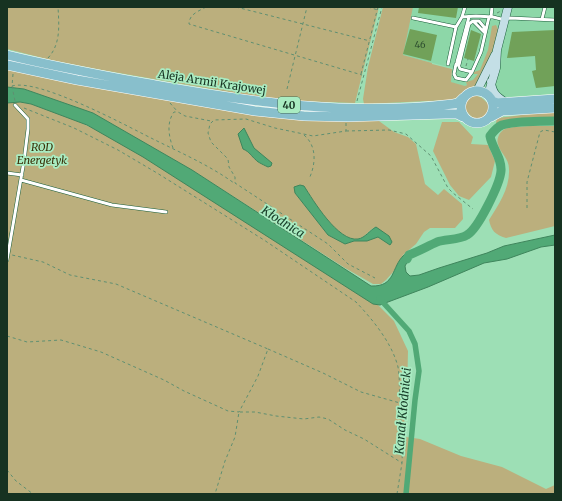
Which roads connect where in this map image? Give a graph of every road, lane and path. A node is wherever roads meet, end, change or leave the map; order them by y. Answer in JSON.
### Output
{"nodes":[{"id":1,"x":58,"y":7,"type":"edge"},
{"id":2,"x":206,"y":7,"type":"edge"},
{"id":3,"x":236,"y":7,"type":"edge"},
{"id":4,"x":307,"y":7,"type":"edge"},
{"id":5,"x":368,"y":7,"type":"edge"},
{"id":6,"x":382,"y":7,"type":"edge"},
{"id":7,"x":464,"y":7,"type":"edge"},
{"id":8,"x":492,"y":7,"type":"edge"},
{"id":9,"x":508,"y":7,"type":"edge"},
{"id":10,"x":545,"y":7,"type":"edge"},
{"id":11,"x":378,"y":9,"type":"edge"},
{"id":12,"x":469,"y":16,"type":"junction"},
{"id":13,"x":462,"y":17,"type":"junction"},
{"id":14,"x":490,"y":17,"type":"junction"},
{"id":15,"x":413,"y":18,"type":"dead end"},
{"id":16,"x":506,"y":18,"type":"junction"},
{"id":17,"x":542,"y":19,"type":"junction"},
{"id":18,"x":555,"y":20,"type":"edge"},
{"id":19,"x":303,"y":24,"type":"junction"},
{"id":20,"x":456,"y":27,"type":"junction"},
{"id":21,"x":484,"y":33,"type":"junction"},
{"id":22,"x":370,"y":41,"type":"junction"},
{"id":23,"x":497,"y":50,"type":"junction"},
{"id":24,"x":7,"y":55,"type":"edge"},
{"id":25,"x":295,"y":55,"type":"junction"},
{"id":26,"x":46,"y":59,"type":"dead end"},
{"id":27,"x":468,"y":59,"type":"dead end"},
{"id":28,"x":457,"y":62,"type":"junction"},
{"id":29,"x":448,"y":64,"type":"dead end"},
{"id":30,"x":10,"y":67,"type":"edge"},
{"id":31,"x":460,"y":68,"type":"junction"},
{"id":32,"x":466,"y":68,"type":"dead end"},
{"id":33,"x":472,"y":72,"type":"junction"},
{"id":34,"x":491,"y":82,"type":"junction"},
{"id":35,"x":12,"y":86,"type":"junction"},
{"id":36,"x":286,"y":89,"type":"dead end"},
{"id":37,"x":476,"y":91,"type":"junction"},
{"id":38,"x":168,"y":96,"type":"junction"},
{"id":39,"x":463,"y":98,"type":"junction"},
{"id":40,"x":490,"y":98,"type":"junction"},
{"id":41,"x":555,"y":99,"type":"edge"},
{"id":42,"x":506,"y":102,"type":"junction"},
{"id":43,"x":356,"y":104,"type":"dead end"},
{"id":44,"x":15,"y":105,"type":"junction"},
{"id":45,"x":555,"y":108,"type":"edge"},
{"id":46,"x":178,"y":112,"type":"junction"},
{"id":47,"x":463,"y":117,"type":"junction"},
{"id":48,"x":491,"y":117,"type":"junction"},
{"id":49,"x":213,"y":121,"type":"junction"},
{"id":50,"x":346,"y":125,"type":"dead end"},
{"id":51,"x":346,"y":131,"type":"junction"},
{"id":52,"x":555,"y":132,"type":"edge"},
{"id":53,"x":303,"y":134,"type":"junction"},
{"id":54,"x":173,"y":149,"type":"junction"},
{"id":55,"x":7,"y":173,"type":"edge"},
{"id":56,"x":22,"y":174,"type":"junction"},
{"id":57,"x":309,"y":179,"type":"dead end"},
{"id":58,"x":21,"y":180,"type":"junction"},
{"id":59,"x":235,"y":184,"type":"junction"},
{"id":60,"x":473,"y":208,"type":"dead end"},
{"id":61,"x":527,"y":208,"type":"dead end"},
{"id":62,"x":166,"y":212,"type":"dead end"},
{"id":63,"x":8,"y":254,"type":"edge"},
{"id":64,"x":7,"y":260,"type":"edge"},
{"id":65,"x":375,"y":278,"type":"dead end"},
{"id":66,"x":7,"y":336,"type":"edge"},
{"id":67,"x":268,"y":349,"type":"junction"},
{"id":68,"x":400,"y":403,"type":"junction"},
{"id":69,"x":239,"y":412,"type":"junction"},
{"id":70,"x":402,"y":463,"type":"junction"},
{"id":71,"x":7,"y":470,"type":"edge"},
{"id":72,"x":33,"y":494,"type":"edge"},
{"id":73,"x":215,"y":494,"type":"edge"},
{"id":74,"x":397,"y":494,"type":"edge"}],
"edges":[{"from":1,"to":26,"type":"path"},
{"from":2,"to":25,"type":"path"},
{"from":3,"to":19,"type":"path"},
{"from":4,"to":19,"type":"path"},
{"from":5,"to":11,"type":"path"},
{"from":6,"to":43,"type":"path"},
{"from":7,"to":13,"type":"lane"},
{"from":8,"to":14,"type":"lane"},
{"from":9,"to":16,"type":"street"},
{"from":10,"to":17,"type":"lane"},
{"from":11,"to":22,"type":"path"},
{"from":12,"to":13,"type":"lane"},
{"from":12,"to":14,"type":"lane"},
{"from":12,"to":28,"type":"lane"},
{"from":13,"to":20,"type":"lane"},
{"from":14,"to":16,"type":"lane"},
{"from":14,"to":21,"type":"lane"},
{"from":15,"to":20,"type":"lane"},
{"from":16,"to":17,"type":"lane"},
{"from":16,"to":23,"type":"street"},
{"from":17,"to":18,"type":"lane"},
{"from":19,"to":22,"type":"path"},
{"from":19,"to":25,"type":"path"},
{"from":20,"to":29,"type":"lane"},
{"from":21,"to":31,"type":"lane"},
{"from":21,"to":33,"type":"lane"},
{"from":22,"to":25,"type":"path"},
{"from":23,"to":34,"type":"street"},
{"from":23,"to":37,"type":"street"},
{"from":24,"to":39,"type":"main road","name":"Aleja Armii Krajowej","number":"40"},
{"from":25,"to":36,"type":"path"},
{"from":27,"to":32,"type":"path"},
{"from":28,"to":31,"type":"lane"},
{"from":28,"to":33,"type":"lane"},
{"from":30,"to":35,"type":"path"},
{"from":30,"to":38,"type":"main road","name":"Aleja Armii Krajowej","number":"40"},
{"from":31,"to":33,"type":"lane"},
{"from":34,"to":40,"type":"street"},
{"from":34,"to":42,"type":"street"},
{"from":35,"to":44,"type":"path"},
{"from":35,"to":54,"type":"path"},
{"from":37,"to":39,"type":"main road","number":"40"},
{"from":37,"to":40,"type":"main road"},
{"from":38,"to":46,"type":"path"},
{"from":38,"to":47,"type":"main road","name":"Aleja Armii Krajowej","number":"40"},
{"from":39,"to":47,"type":"main road"},
{"from":40,"to":42,"type":"main road"},
{"from":40,"to":48,"type":"main road"},
{"from":41,"to":42,"type":"main road"},
{"from":44,"to":56,"type":"lane"},
{"from":44,"to":68,"type":"path"},
{"from":45,"to":48,"type":"main road","number":"40"},
{"from":46,"to":49,"type":"path"},
{"from":46,"to":54,"type":"path"},
{"from":47,"to":48,"type":"main road","number":"40"},
{"from":49,"to":53,"type":"path"},
{"from":49,"to":59,"type":"path"},
{"from":50,"to":51,"type":"path"},
{"from":51,"to":53,"type":"path"},
{"from":51,"to":60,"type":"path"},
{"from":52,"to":61,"type":"path"},
{"from":53,"to":57,"type":"path"},
{"from":54,"to":59,"type":"path"},
{"from":55,"to":56,"type":"lane"},
{"from":56,"to":58,"type":"lane"},
{"from":58,"to":62,"type":"lane"},
{"from":58,"to":63,"type":"lane"},
{"from":59,"to":65,"type":"path"},
{"from":63,"to":64,"type":"lane"},
{"from":63,"to":67,"type":"path"},
{"from":66,"to":69,"type":"path"},
{"from":67,"to":68,"type":"path"},
{"from":67,"to":69,"type":"path"},
{"from":68,"to":70,"type":"path"},
{"from":69,"to":70,"type":"path"},
{"from":69,"to":73,"type":"path"},
{"from":70,"to":74,"type":"path"},
{"from":71,"to":72,"type":"path"}]}
